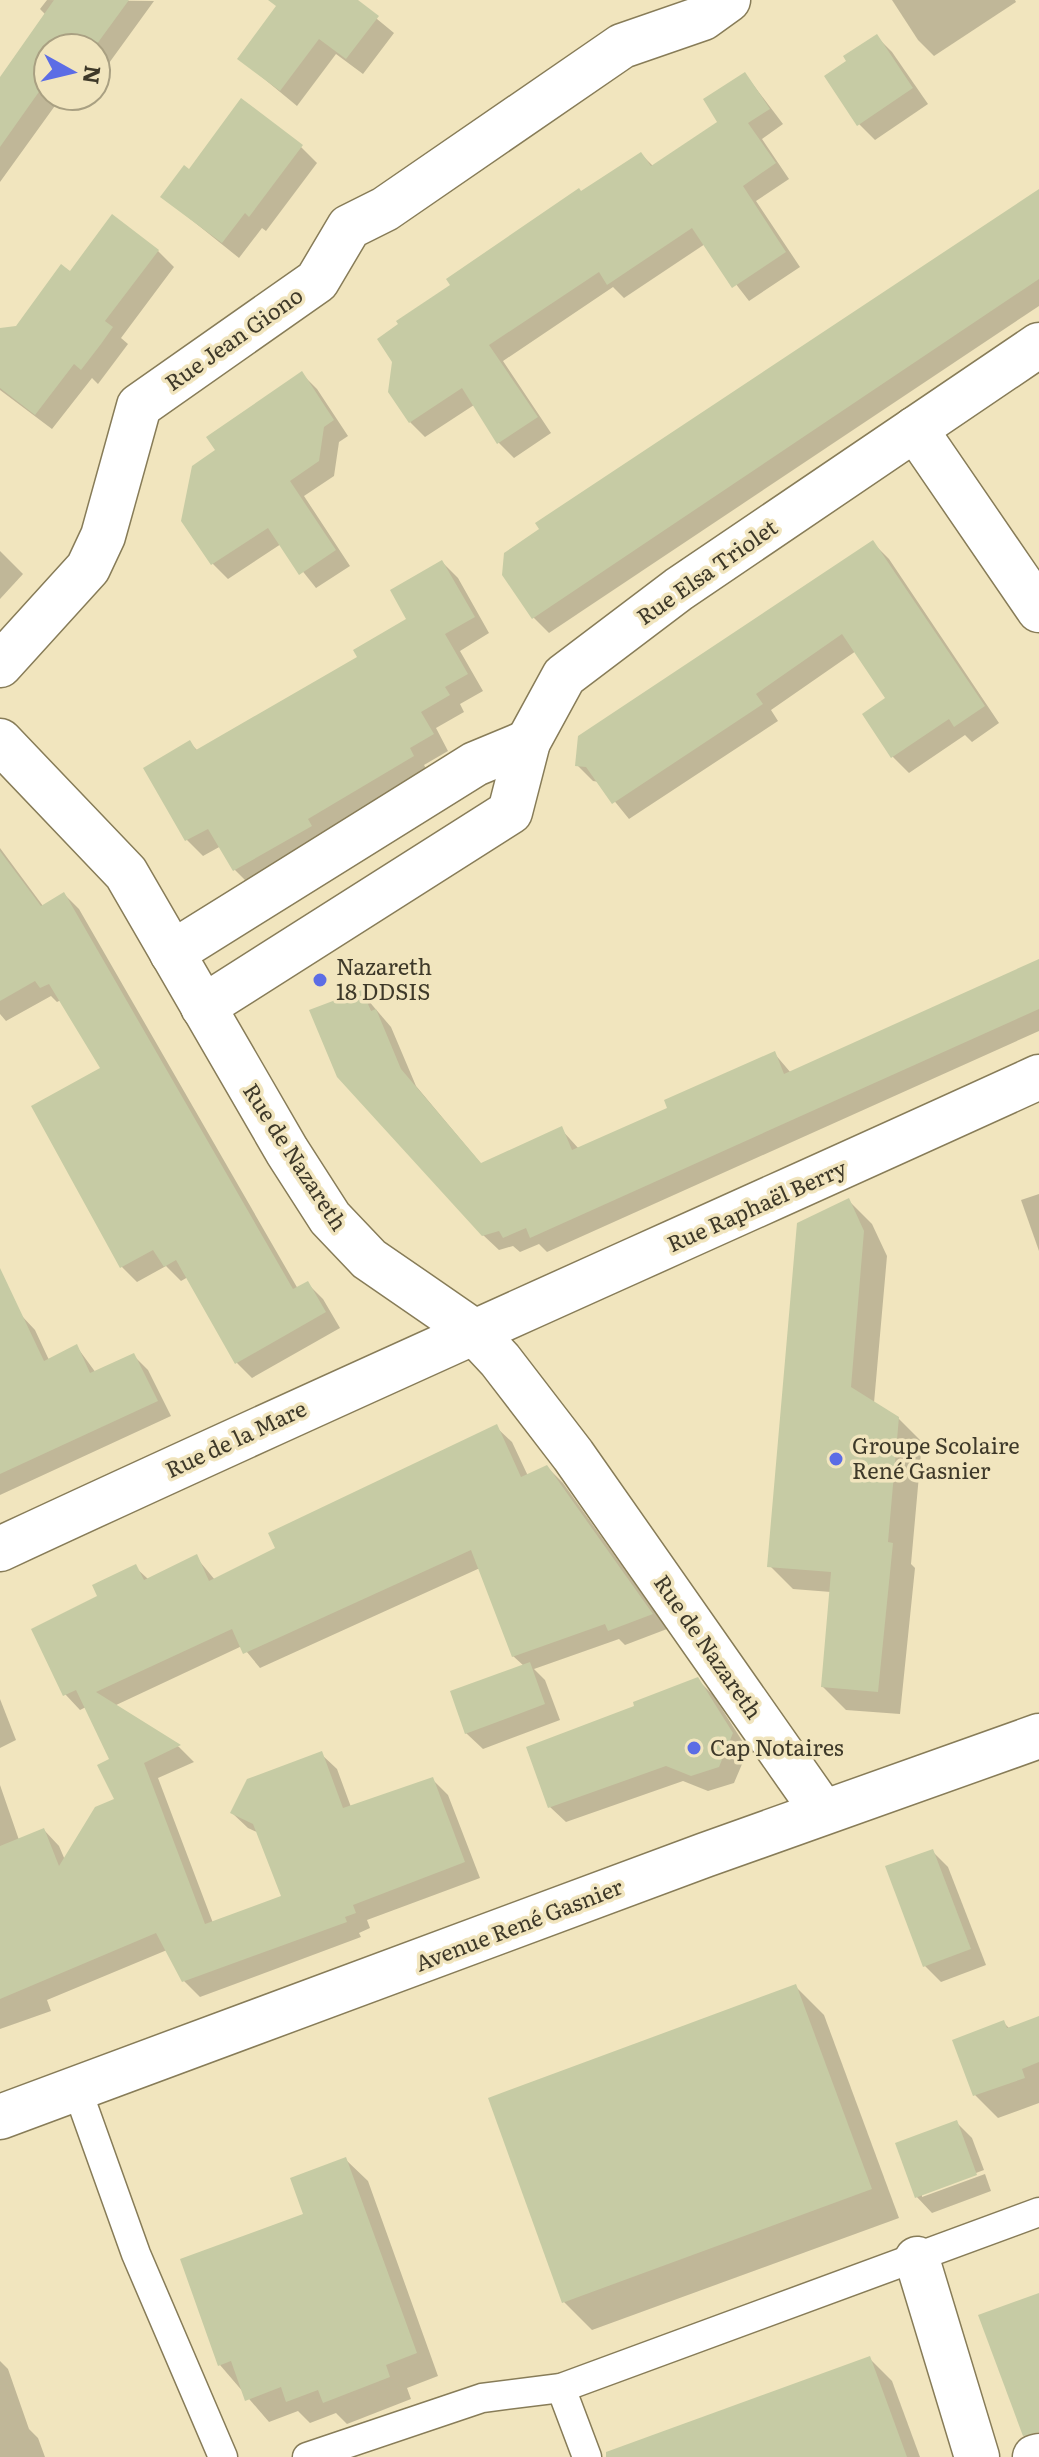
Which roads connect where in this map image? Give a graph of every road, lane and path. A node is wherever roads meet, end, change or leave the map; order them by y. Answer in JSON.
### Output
{"nodes":[{"id":1,"x":728,"y":0,"type":"edge"},
{"id":2,"x":1039,"y":345,"type":"edge"},
{"id":3,"x":915,"y":429,"type":"junction"},
{"id":4,"x":1039,"y":610,"type":"edge"},
{"id":5,"x":0,"y":665,"type":"edge"},
{"id":6,"x":0,"y":741,"type":"edge"},
{"id":7,"x":528,"y":742,"type":"junction"},
{"id":8,"x":172,"y":953,"type":"junction"},
{"id":9,"x":203,"y":1007,"type":"junction"},
{"id":10,"x":1039,"y":1077,"type":"edge"},
{"id":11,"x":472,"y":1330,"type":"junction"},
{"id":12,"x":0,"y":1549,"type":"edge"},
{"id":13,"x":1039,"y":1736,"type":"edge"},
{"id":14,"x":823,"y":1812,"type":"junction"},
{"id":15,"x":77,"y":2089,"type":"junction"},
{"id":16,"x":0,"y":2117,"type":"edge"},
{"id":17,"x":1039,"y":2212,"type":"edge"},
{"id":18,"x":917,"y":2259,"type":"junction"},
{"id":19,"x":561,"y":2388,"type":"junction"},
{"id":20,"x":223,"y":2457,"type":"edge"},
{"id":21,"x":307,"y":2457,"type":"edge"},
{"id":22,"x":587,"y":2457,"type":"edge"},
{"id":23,"x":977,"y":2457,"type":"edge"}],
"edges":[{"from":1,"to":5,"type":"street","name":"Rue Jean Giono"},
{"from":2,"to":3,"type":"street","name":"Rue Elsa Triolet"},
{"from":3,"to":4,"type":"street"},
{"from":3,"to":7,"type":"street","name":"Rue Elsa Triolet"},
{"from":6,"to":8,"type":"street","name":"Rue de Nazareth"},
{"from":7,"to":8,"type":"street"},
{"from":7,"to":9,"type":"street","name":"Rue Elsa Triolet"},
{"from":8,"to":9,"type":"street","name":"Rue de Nazareth"},
{"from":9,"to":11,"type":"street","name":"Rue de Nazareth"},
{"from":10,"to":11,"type":"street","name":"Rue Raphaël Berry"},
{"from":11,"to":12,"type":"street","name":"Rue de la Mare"},
{"from":11,"to":14,"type":"street","name":"Rue de Nazareth"},
{"from":13,"to":14,"type":"street","name":"Avenue René Gasnier"},
{"from":14,"to":15,"type":"street","name":"Avenue René Gasnier"},
{"from":15,"to":16,"type":"street","name":"Avenue René Gasnier"},
{"from":15,"to":20,"type":"lane"},
{"from":17,"to":18,"type":"lane"},
{"from":18,"to":19,"type":"lane"},
{"from":18,"to":23,"type":"street"},
{"from":19,"to":21,"type":"lane"},
{"from":19,"to":22,"type":"lane"}]}
